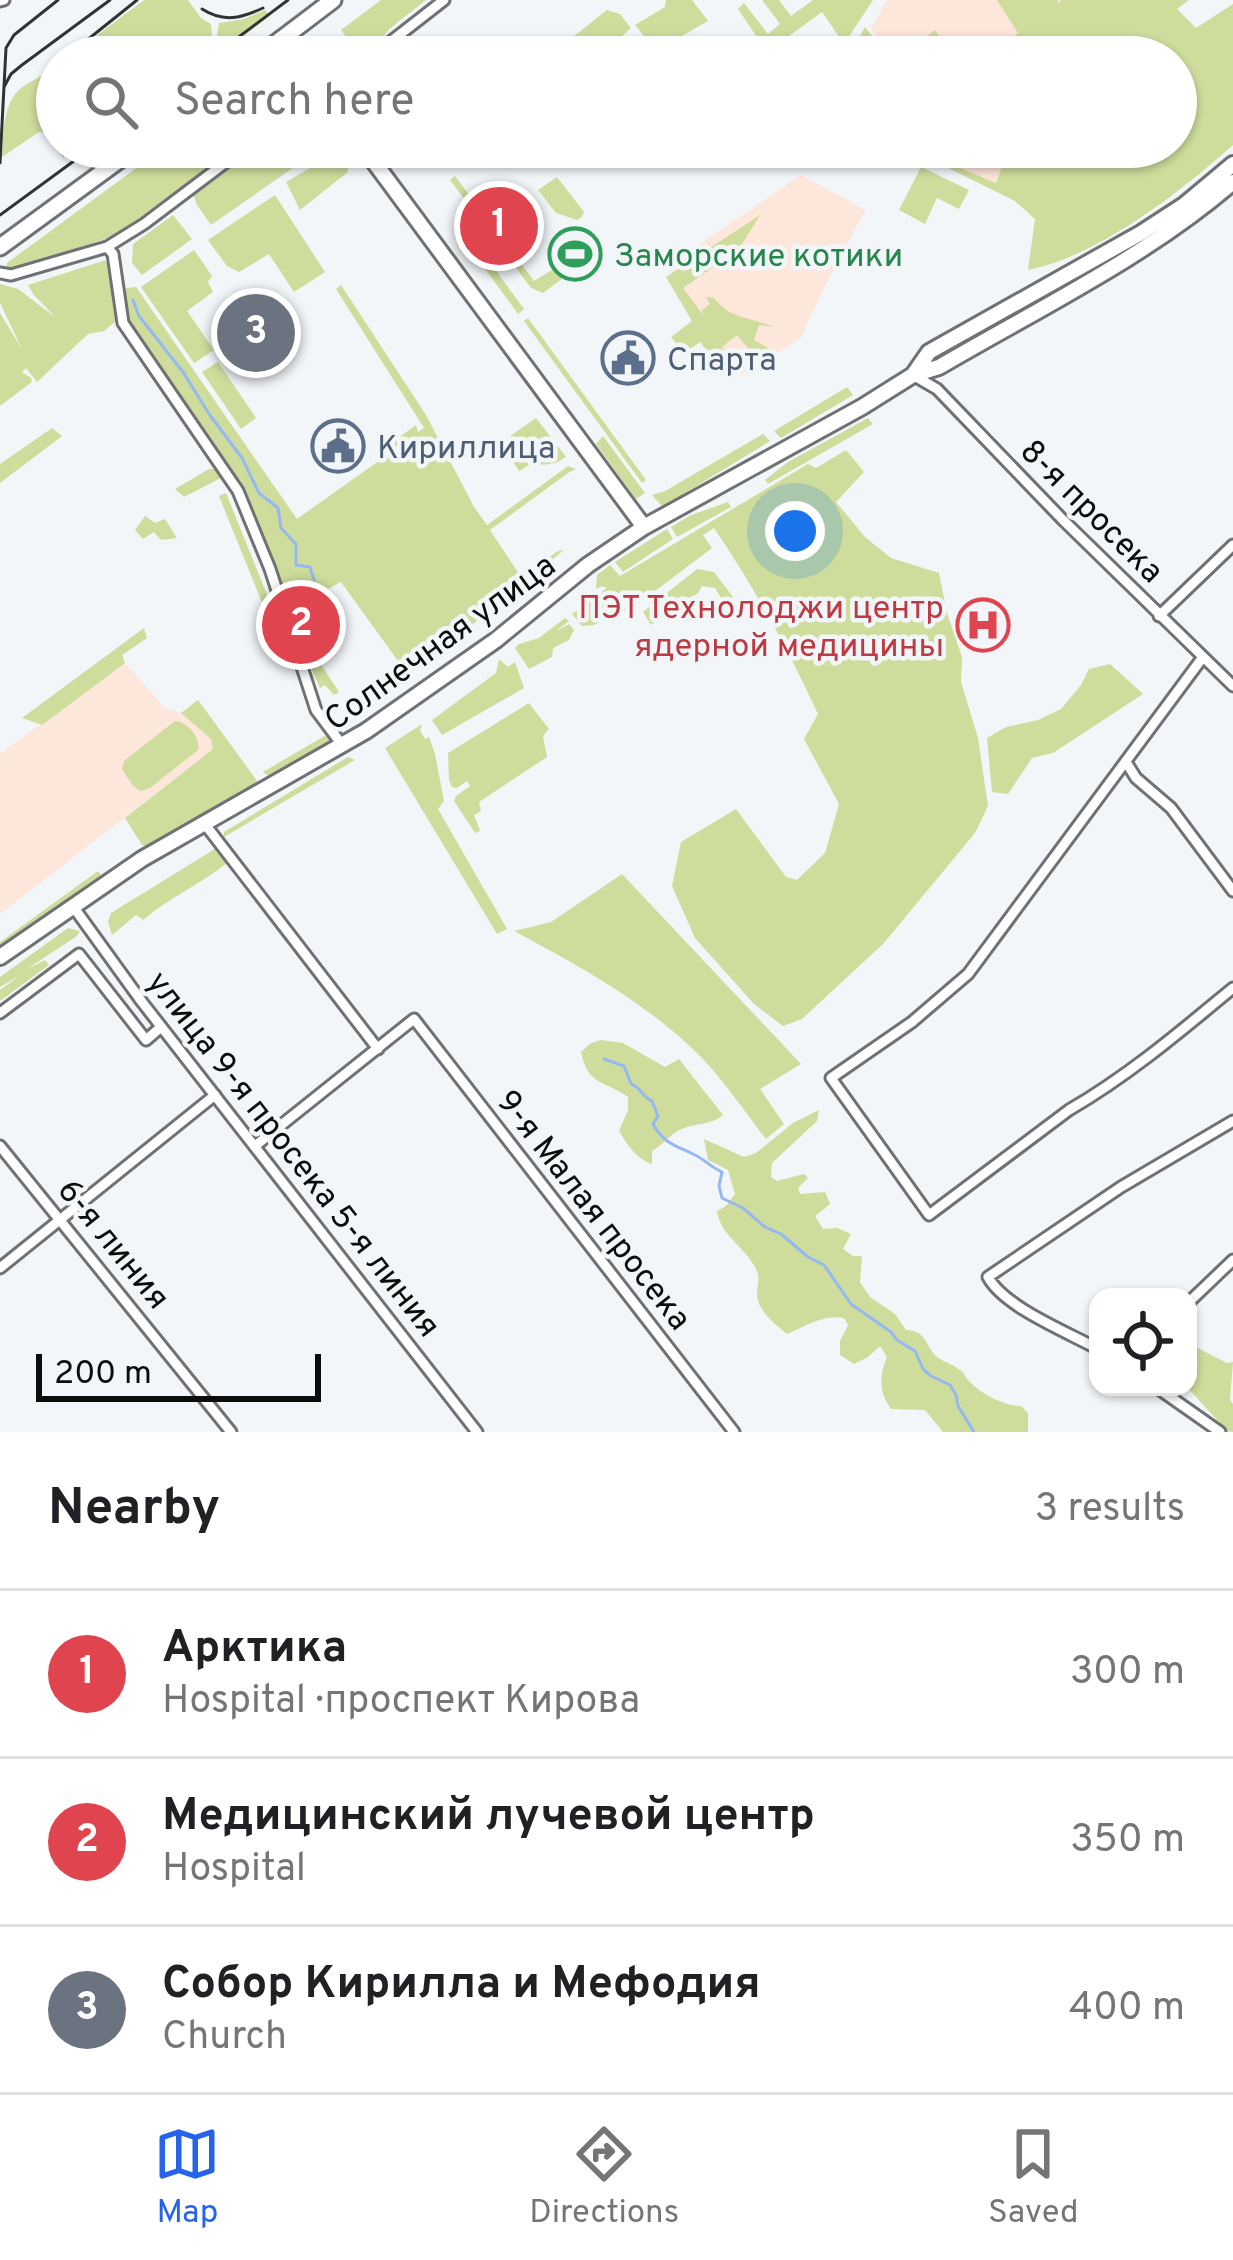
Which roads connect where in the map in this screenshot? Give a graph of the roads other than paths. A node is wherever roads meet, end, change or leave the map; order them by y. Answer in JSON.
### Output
{"nodes":[{"id":1,"x":333,"y":0,"type":"edge"},
{"id":2,"x":444,"y":0,"type":"edge"},
{"id":3,"x":285,"y":36,"type":"edge"},
{"id":4,"x":398,"y":36,"type":"edge"},
{"id":5,"x":1233,"y":164,"type":"edge"},
{"id":6,"x":108,"y":168,"type":"edge"},
{"id":7,"x":217,"y":168,"type":"edge"},
{"id":8,"x":379,"y":168,"type":"edge"},
{"id":9,"x":1233,"y":182,"type":"edge"},
{"id":10,"x":0,"y":247,"type":"edge"},
{"id":11,"x":107,"y":247,"type":"junction"},
{"id":12,"x":0,"y":273,"type":"edge"},
{"id":13,"x":913,"y":375,"type":"junction"},
{"id":14,"x":644,"y":527,"type":"junction"},
{"id":15,"x":1233,"y":545,"type":"edge"},
{"id":16,"x":1160,"y":616,"type":"junction"},
{"id":17,"x":1203,"y":657,"type":"junction"},
{"id":18,"x":1233,"y":686,"type":"edge"},
{"id":19,"x":343,"y":746,"type":"junction"},
{"id":20,"x":1126,"y":762,"type":"junction"},
{"id":21,"x":204,"y":823,"type":"junction"},
{"id":22,"x":1233,"y":891,"type":"edge"},
{"id":23,"x":72,"y":905,"type":"junction"},
{"id":24,"x":0,"y":956,"type":"edge"},
{"id":25,"x":124,"y":976,"type":"junction"},
{"id":26,"x":1233,"y":988,"type":"edge"},
{"id":27,"x":107,"y":990,"type":"junction"},
{"id":28,"x":0,"y":1013,"type":"edge"},
{"id":29,"x":161,"y":1027,"type":"junction"},
{"id":30,"x":378,"y":1049,"type":"junction"},
{"id":31,"x":214,"y":1095,"type":"junction"},
{"id":32,"x":1233,"y":1121,"type":"edge"},
{"id":33,"x":0,"y":1145,"type":"edge"},
{"id":34,"x":255,"y":1146,"type":"junction"},
{"id":35,"x":60,"y":1217,"type":"junction"},
{"id":36,"x":1233,"y":1261,"type":"edge"},
{"id":37,"x":0,"y":1268,"type":"edge"},
{"id":38,"x":1197,"y":1295,"type":"edge"},
{"id":39,"x":1089,"y":1344,"type":"edge"},
{"id":40,"x":1169,"y":1396,"type":"edge"},
{"id":41,"x":231,"y":1432,"type":"edge"},
{"id":42,"x":477,"y":1432,"type":"edge"},
{"id":43,"x":734,"y":1432,"type":"edge"},
{"id":44,"x":1220,"y":1432,"type":"edge"}],
"edges":[{"from":1,"to":3,"type":"main road"},
{"from":2,"to":4,"type":"street"},
{"from":5,"to":13,"type":"main road","name":"Солнечная улица"},
{"from":6,"to":10,"type":"main road"},
{"from":7,"to":11,"type":"street"},
{"from":8,"to":14,"type":"main road"},
{"from":9,"to":13,"type":"main road","name":"Солнечная улица"},
{"from":11,"to":12,"type":"street"},
{"from":11,"to":19,"type":"street"},
{"from":13,"to":14,"type":"main road","name":"Солнечная улица"},
{"from":13,"to":16,"type":"street","name":"8-я просека"},
{"from":14,"to":19,"type":"main road","name":"Солнечная улица"},
{"from":15,"to":16,"type":"street"},
{"from":16,"to":17,"type":"street","name":"8-я просека"},
{"from":17,"to":18,"type":"street","name":"8-я просека"},
{"from":17,"to":20,"type":"street"},
{"from":19,"to":21,"type":"main road","name":"Солнечная улица"},
{"from":20,"to":22,"type":"street"},
{"from":20,"to":26,"type":"street"},
{"from":21,"to":23,"type":"main road","name":"Солнечная улица"},
{"from":21,"to":30,"type":"street"},
{"from":23,"to":24,"type":"main road","name":"Солнечная улица"},
{"from":23,"to":25,"type":"street","name":"улица 9-я просека 5-я линия"},
{"from":25,"to":27,"type":"street"},
{"from":25,"to":29,"type":"street","name":"улица 9-я просека 5-я линия"},
{"from":27,"to":28,"type":"street"},
{"from":27,"to":29,"type":"street"},
{"from":29,"to":31,"type":"street","name":"улица 9-я просека 5-я линия"},
{"from":30,"to":34,"type":"street"},
{"from":30,"to":43,"type":"street","name":"9-я Малая просека"},
{"from":31,"to":34,"type":"street","name":"улица 9-я просека 5-я линия"},
{"from":31,"to":35,"type":"street"},
{"from":32,"to":39,"type":"street"},
{"from":33,"to":35,"type":"street","name":"6-я линия"},
{"from":34,"to":42,"type":"street","name":"улица 9-я просека 5-я линия"},
{"from":35,"to":37,"type":"street"},
{"from":35,"to":41,"type":"street","name":"6-я линия"},
{"from":36,"to":38,"type":"street"},
{"from":40,"to":44,"type":"street"}]}
